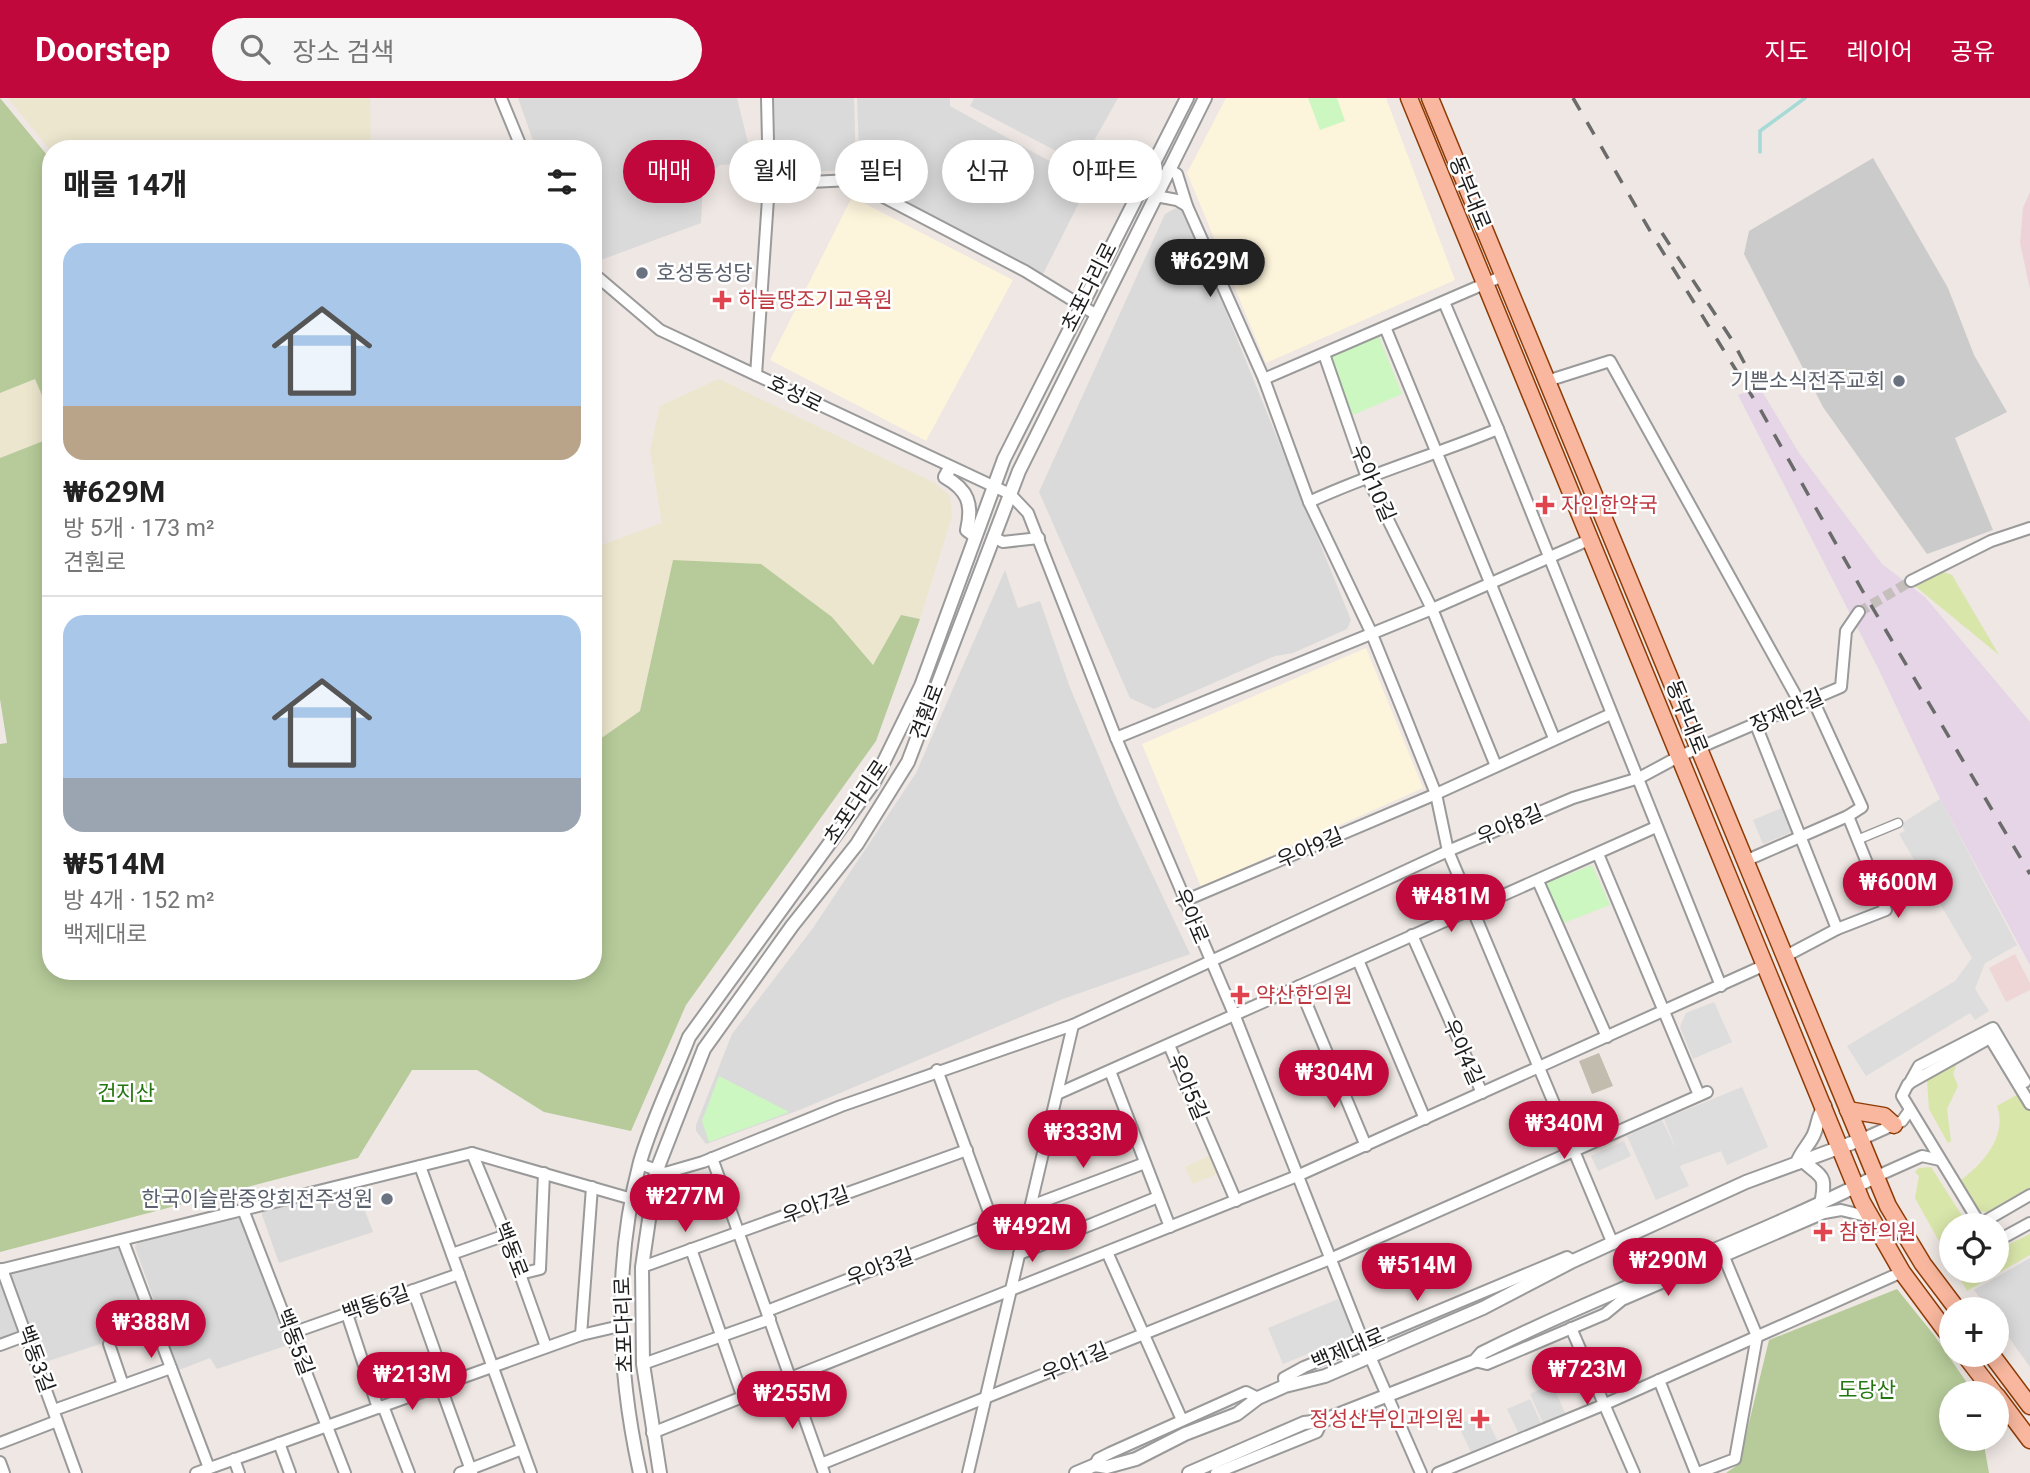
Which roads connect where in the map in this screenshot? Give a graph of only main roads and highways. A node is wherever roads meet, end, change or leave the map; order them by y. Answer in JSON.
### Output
{"nodes":[{"id":1,"x":1409,"y":98,"type":"edge"},
{"id":2,"x":1430,"y":98,"type":"edge"},
{"id":3,"x":1848,"y":1110,"type":"junction"},
{"id":4,"x":1894,"y":1125,"type":"road end"},
{"id":5,"x":1948,"y":1297,"type":"edge"},
{"id":6,"x":1939,"y":1322,"type":"edge"},
{"id":7,"x":1974,"y":1367,"type":"edge"},
{"id":8,"x":2001,"y":1367,"type":"edge"},
{"id":9,"x":1986,"y":1381,"type":"edge"},
{"id":10,"x":2030,"y":1406,"type":"edge"},
{"id":11,"x":2009,"y":1412,"type":"edge"},
{"id":12,"x":2030,"y":1440,"type":"edge"}],
"edges":[{"from":1,"to":6,"type":"main road","name":"동부대로"},
{"from":2,"to":3,"type":"main road","name":"동부대로"},
{"from":3,"to":4,"type":"main road"},
{"from":3,"to":5,"type":"main road","name":"동부대로"},
{"from":7,"to":9,"type":"main road"},
{"from":8,"to":10,"type":"main road"},
{"from":11,"to":12,"type":"main road"}]}
